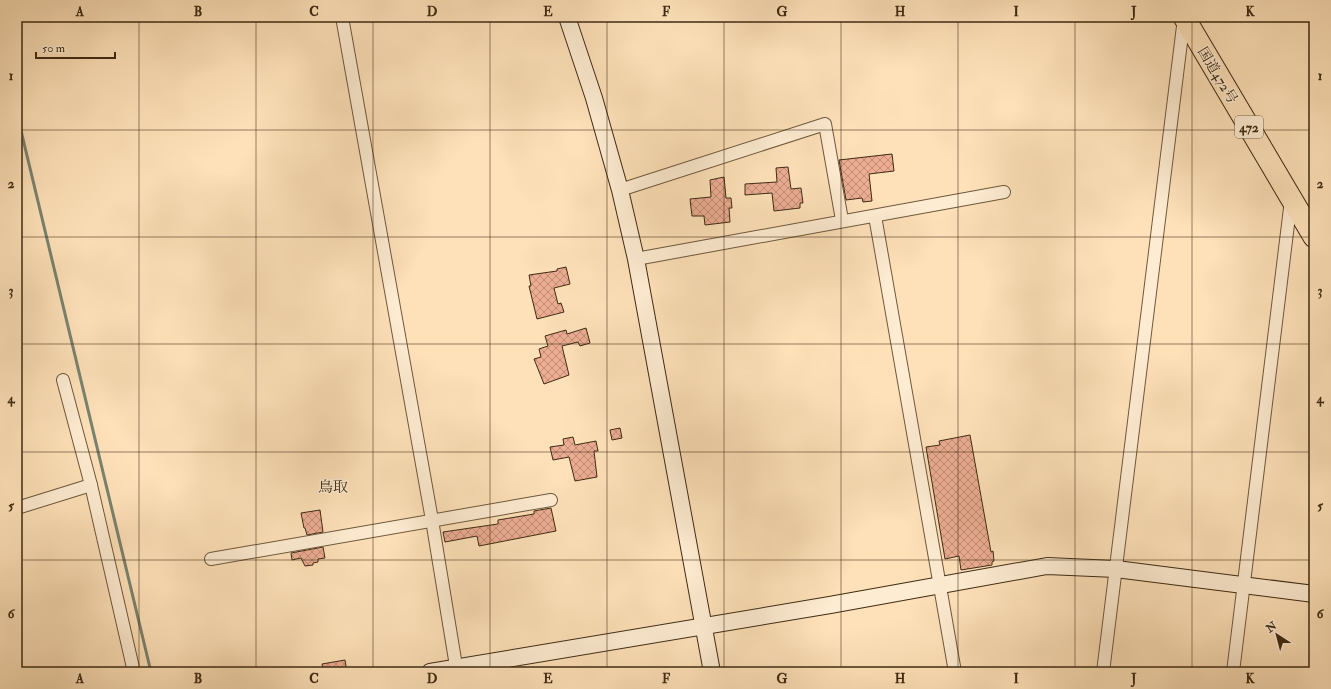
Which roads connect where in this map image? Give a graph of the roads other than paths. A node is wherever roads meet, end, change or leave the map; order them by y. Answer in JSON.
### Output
{"nodes":[{"id":1,"x":342,"y":17,"type":"edge"},
{"id":2,"x":567,"y":17,"type":"edge"},
{"id":3,"x":1189,"y":17,"type":"edge"},
{"id":4,"x":620,"y":190,"type":"junction"},
{"id":5,"x":1004,"y":192,"type":"dead end"},
{"id":6,"x":1292,"y":199,"type":"junction"},
{"id":7,"x":1314,"y":208,"type":"edge"},
{"id":8,"x":875,"y":216,"type":"junction"},
{"id":9,"x":842,"y":220,"type":"junction"},
{"id":10,"x":1314,"y":237,"type":"edge"},
{"id":11,"x":636,"y":259,"type":"junction"},
{"id":12,"x":63,"y":380,"type":"dead end"},
{"id":13,"x":91,"y":485,"type":"junction"},
{"id":14,"x":551,"y":500,"type":"dead end"},
{"id":15,"x":17,"y":508,"type":"edge"},
{"id":16,"x":432,"y":520,"type":"junction"},
{"id":17,"x":211,"y":559,"type":"dead end"},
{"id":18,"x":1116,"y":569,"type":"junction"},
{"id":19,"x":940,"y":585,"type":"junction"},
{"id":20,"x":1244,"y":586,"type":"junction"},
{"id":21,"x":1314,"y":594,"type":"edge"},
{"id":22,"x":704,"y":625,"type":"junction"},
{"id":23,"x":456,"y":670,"type":"edge"},
{"id":24,"x":134,"y":672,"type":"edge"},
{"id":25,"x":430,"y":672,"type":"edge"},
{"id":26,"x":712,"y":672,"type":"edge"},
{"id":27,"x":955,"y":672,"type":"edge"},
{"id":28,"x":1103,"y":672,"type":"edge"},
{"id":29,"x":1234,"y":672,"type":"edge"}],
"edges":[{"from":1,"to":16,"type":"street"},
{"from":2,"to":4,"type":"street"},
{"from":3,"to":6,"type":"highway","name":"国道472号","number":"472"},
{"from":3,"to":7,"type":"highway","name":"国道472号","number":"472"},
{"from":3,"to":18,"type":"street"},
{"from":4,"to":9,"type":"street"},
{"from":4,"to":11,"type":"street"},
{"from":5,"to":8,"type":"street"},
{"from":6,"to":10,"type":"highway","name":"国道472号","number":"472"},
{"from":6,"to":20,"type":"street"},
{"from":8,"to":9,"type":"street"},
{"from":8,"to":19,"type":"street"},
{"from":9,"to":11,"type":"street"},
{"from":11,"to":22,"type":"street"},
{"from":12,"to":13,"type":"street"},
{"from":13,"to":15,"type":"street"},
{"from":13,"to":24,"type":"street"},
{"from":14,"to":16,"type":"street"},
{"from":16,"to":17,"type":"street"},
{"from":16,"to":23,"type":"street"},
{"from":18,"to":19,"type":"street"},
{"from":18,"to":20,"type":"street"},
{"from":18,"to":28,"type":"street"},
{"from":19,"to":22,"type":"street"},
{"from":19,"to":27,"type":"street"},
{"from":20,"to":21,"type":"street"},
{"from":20,"to":29,"type":"street"},
{"from":22,"to":23,"type":"street"},
{"from":22,"to":26,"type":"street"},
{"from":23,"to":25,"type":"street"}]}
